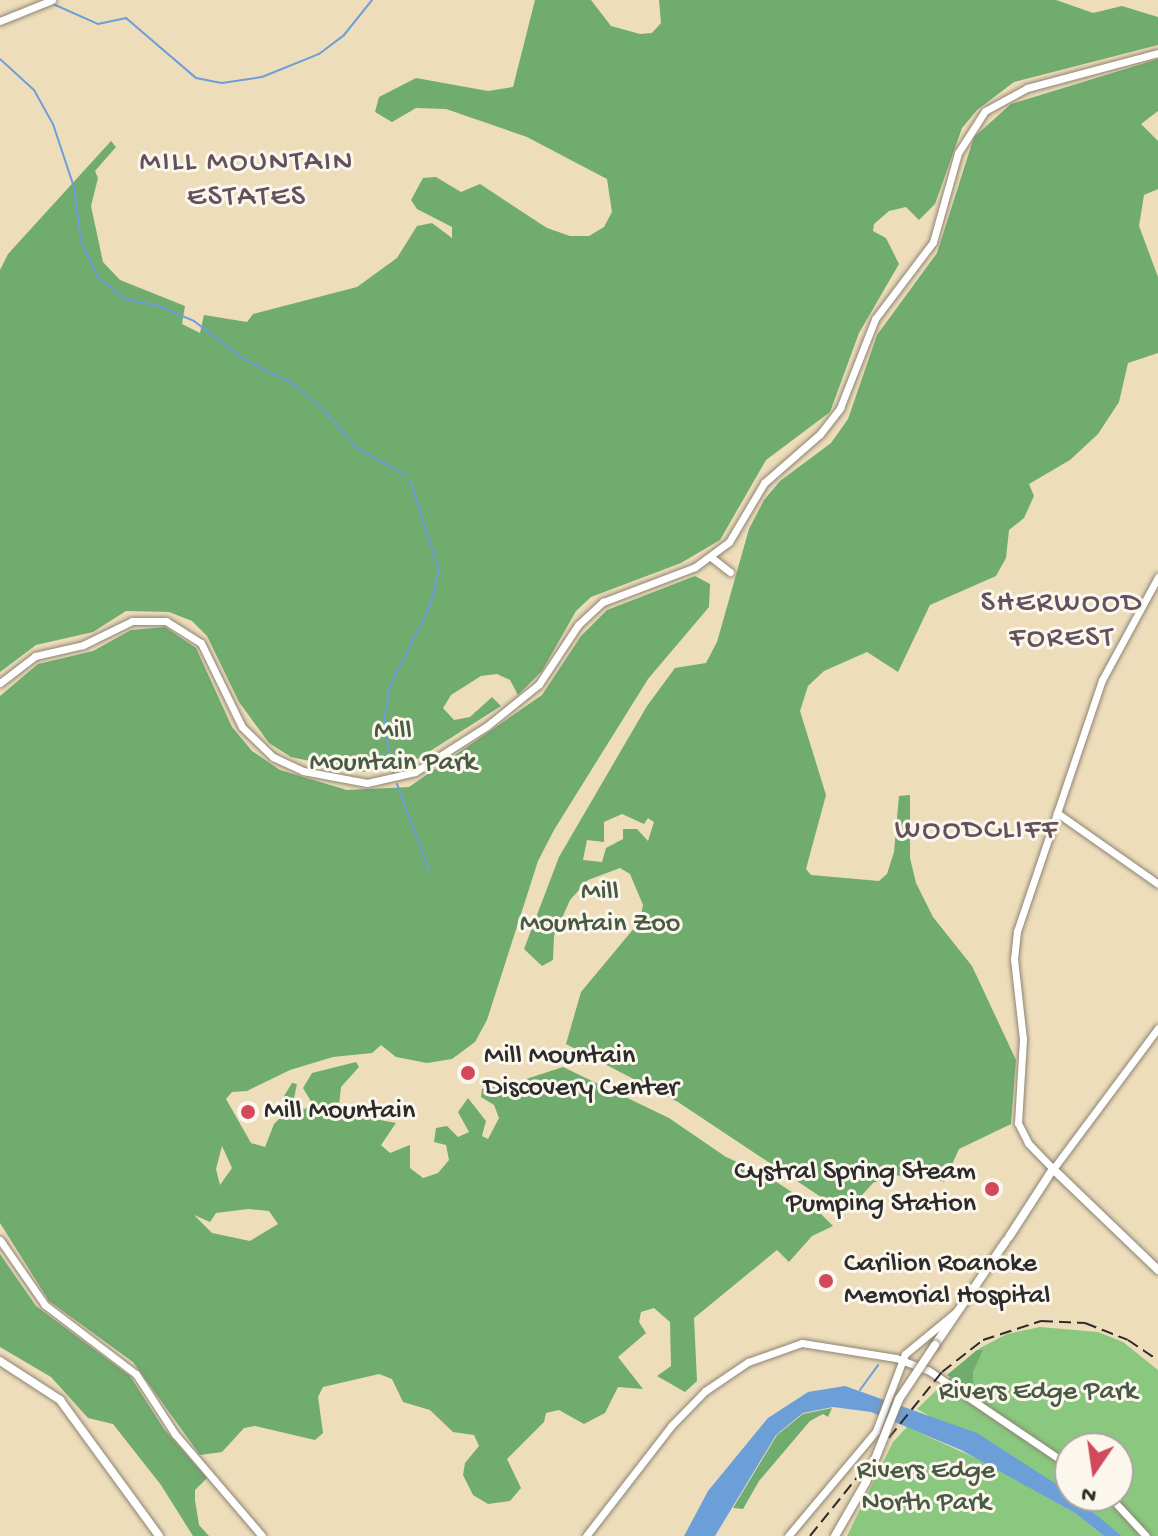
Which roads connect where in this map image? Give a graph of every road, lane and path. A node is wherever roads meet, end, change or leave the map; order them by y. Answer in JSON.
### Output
{"nodes":[{"id":1,"x":52,"y":0,"type":"edge"},
{"id":2,"x":0,"y":21,"type":"edge"},
{"id":3,"x":1158,"y":53,"type":"edge"},
{"id":4,"x":712,"y":558,"type":"junction"},
{"id":5,"x":730,"y":572,"type":"dead end"},
{"id":6,"x":1158,"y":577,"type":"edge"},
{"id":7,"x":0,"y":683,"type":"edge"},
{"id":8,"x":1057,"y":813,"type":"junction"},
{"id":9,"x":1158,"y":884,"type":"edge"},
{"id":10,"x":1158,"y":1028,"type":"edge"},
{"id":11,"x":1053,"y":1169,"type":"junction"},
{"id":12,"x":0,"y":1240,"type":"edge"},
{"id":13,"x":1158,"y":1270,"type":"edge"},
{"id":14,"x":965,"y":1306,"type":"junction"},
{"id":15,"x":903,"y":1360,"type":"junction"},
{"id":16,"x":0,"y":1361,"type":"edge"},
{"id":17,"x":1054,"y":1455,"type":"edge"},
{"id":18,"x":1124,"y":1512,"type":"edge"},
{"id":19,"x":159,"y":1536,"type":"edge"},
{"id":20,"x":262,"y":1536,"type":"edge"},
{"id":21,"x":586,"y":1536,"type":"edge"},
{"id":22,"x":788,"y":1536,"type":"edge"},
{"id":23,"x":835,"y":1536,"type":"edge"},
{"id":24,"x":1146,"y":1536,"type":"edge"}],
"edges":[{"from":1,"to":2,"type":"street"},
{"from":3,"to":4,"type":"street"},
{"from":4,"to":5,"type":"street"},
{"from":4,"to":7,"type":"street"},
{"from":6,"to":8,"type":"street"},
{"from":8,"to":9,"type":"street"},
{"from":8,"to":11,"type":"street"},
{"from":10,"to":11,"type":"street"},
{"from":11,"to":13,"type":"main road"},
{"from":11,"to":14,"type":"main road"},
{"from":12,"to":20,"type":"street"},
{"from":14,"to":15,"type":"street"},
{"from":14,"to":23,"type":"main road","bridge":true},
{"from":15,"to":17,"type":"street"},
{"from":15,"to":21,"type":"street"},
{"from":15,"to":22,"type":"street"},
{"from":16,"to":19,"type":"main road"},
{"from":18,"to":24,"type":"street"}]}
